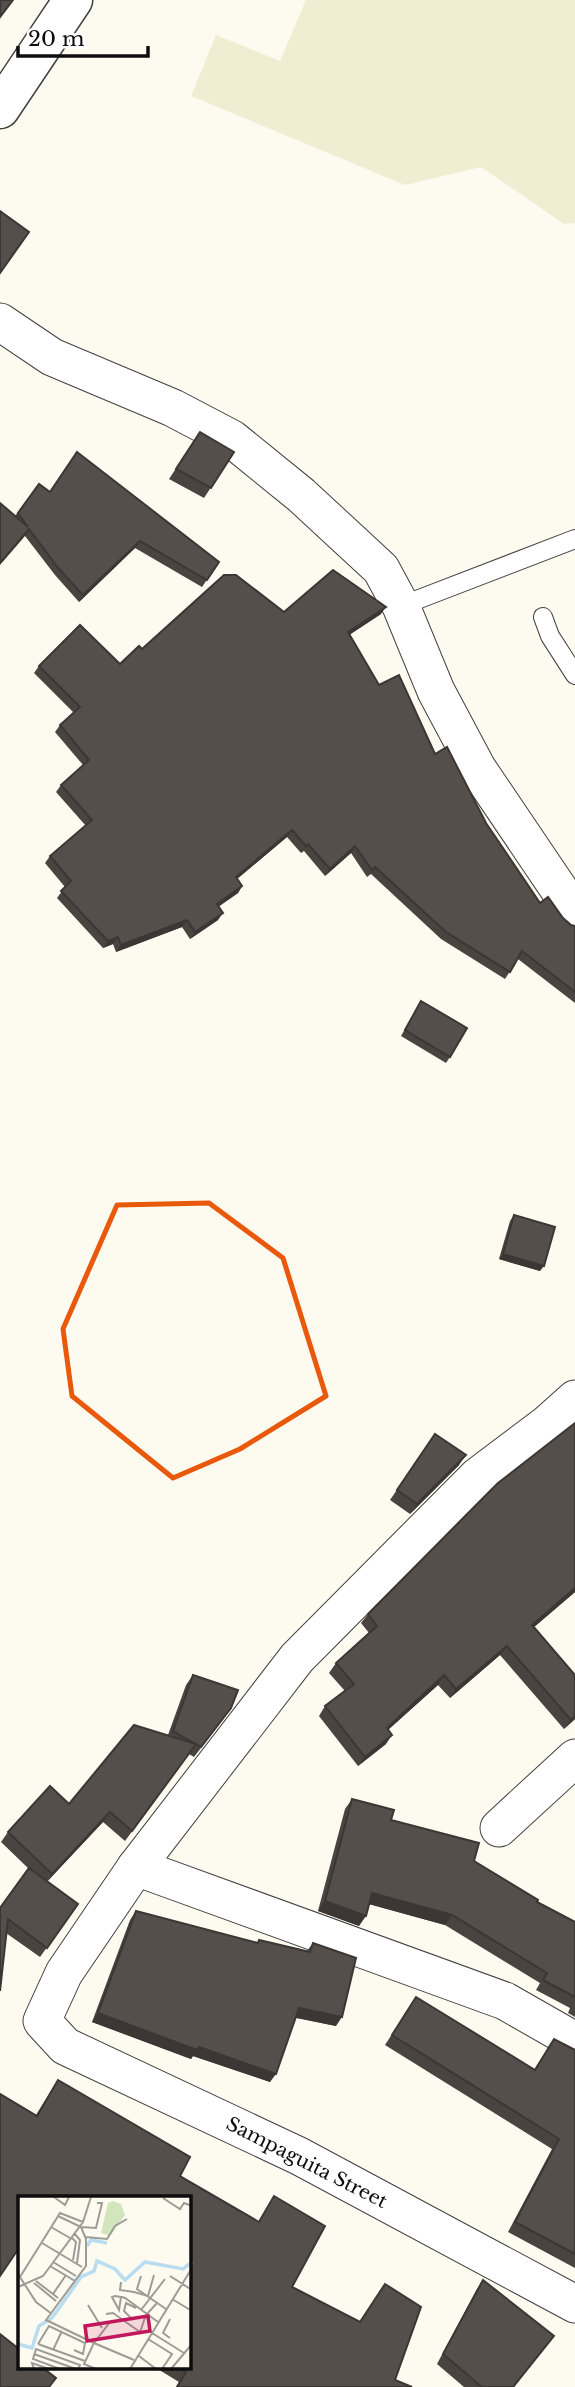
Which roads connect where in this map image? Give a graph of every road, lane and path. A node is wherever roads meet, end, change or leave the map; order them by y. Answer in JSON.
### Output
{"nodes":[{"id":1,"x":73,"y":0,"type":"edge"},
{"id":2,"x":0,"y":109,"type":"edge"},
{"id":3,"x":0,"y":323,"type":"edge"},
{"id":4,"x":575,"y":539,"type":"edge"},
{"id":5,"x":401,"y":606,"type":"junction"},
{"id":6,"x":543,"y":617,"type":"dead end"},
{"id":7,"x":575,"y":675,"type":"edge"},
{"id":8,"x":575,"y":912,"type":"edge"},
{"id":9,"x":575,"y":1399,"type":"edge"},
{"id":10,"x":575,"y":1758,"type":"edge"},
{"id":11,"x":560,"y":1792,"type":"edge"},
{"id":12,"x":499,"y":1828,"type":"dead end"},
{"id":13,"x":136,"y":1867,"type":"junction"},
{"id":14,"x":575,"y":2041,"type":"edge"},
{"id":15,"x":575,"y":2304,"type":"edge"}],
"edges":[{"from":1,"to":2,"type":"street"},
{"from":3,"to":5,"type":"street"},
{"from":4,"to":5,"type":"lane"},
{"from":5,"to":8,"type":"street"},
{"from":6,"to":7,"type":"lane"},
{"from":9,"to":13,"type":"street"},
{"from":10,"to":11,"type":"street"},
{"from":11,"to":12,"type":"street"},
{"from":13,"to":14,"type":"street"},
{"from":13,"to":15,"type":"street","name":"Sampaguita Street"}]}
